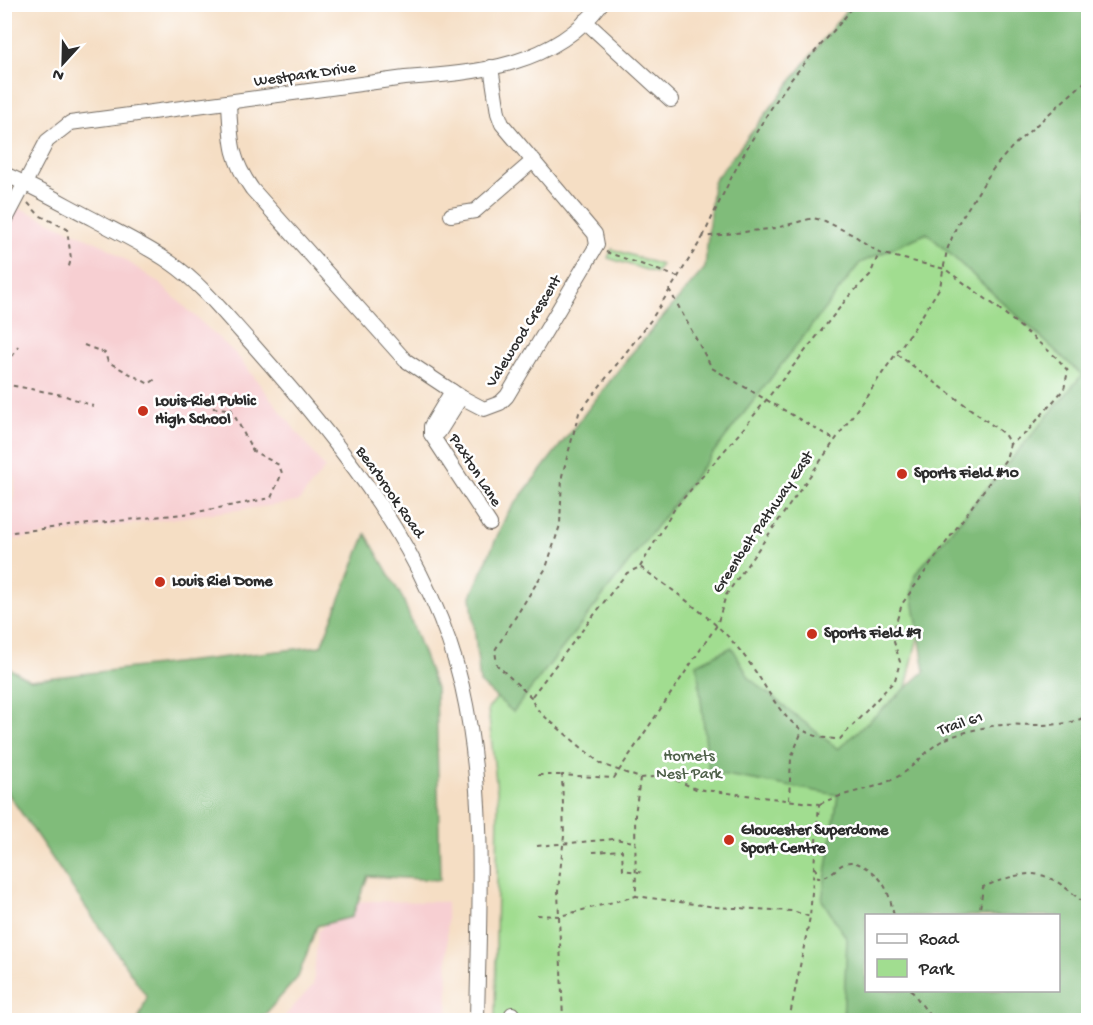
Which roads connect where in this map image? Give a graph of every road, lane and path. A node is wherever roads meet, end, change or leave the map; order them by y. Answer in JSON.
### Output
{"nodes":[{"id":1,"x":601,"y":4,"type":"edge"},
{"id":2,"x":855,"y":4,"type":"edge"},
{"id":3,"x":585,"y":21,"type":"junction"},
{"id":4,"x":491,"y":67,"type":"junction"},
{"id":5,"x":1089,"y":79,"type":"edge"},
{"id":6,"x":671,"y":100,"type":"dead end"},
{"id":7,"x":229,"y":103,"type":"junction"},
{"id":8,"x":534,"y":160,"type":"junction"},
{"id":9,"x":4,"y":174,"type":"edge"},
{"id":10,"x":23,"y":182,"type":"junction"},
{"id":11,"x":28,"y":203,"type":"dead end"},
{"id":12,"x":451,"y":215,"type":"dead end"},
{"id":13,"x":4,"y":223,"type":"edge"},
{"id":14,"x":703,"y":237,"type":"junction"},
{"id":15,"x":595,"y":249,"type":"junction"},
{"id":16,"x":879,"y":253,"type":"junction"},
{"id":17,"x":945,"y":269,"type":"junction"},
{"id":18,"x":69,"y":270,"type":"dead end"},
{"id":19,"x":678,"y":277,"type":"junction"},
{"id":20,"x":669,"y":288,"type":"junction"},
{"id":21,"x":84,"y":345,"type":"dead end"},
{"id":22,"x":18,"y":346,"type":"dead end"},
{"id":23,"x":897,"y":354,"type":"junction"},
{"id":24,"x":4,"y":372,"type":"edge"},
{"id":25,"x":158,"y":377,"type":"dead end"},
{"id":26,"x":4,"y":384,"type":"edge"},
{"id":27,"x":456,"y":394,"type":"junction"},
{"id":28,"x":765,"y":401,"type":"junction"},
{"id":29,"x":93,"y":406,"type":"dead end"},
{"id":30,"x":212,"y":408,"type":"dead end"},
{"id":31,"x":835,"y":440,"type":"junction"},
{"id":32,"x":1010,"y":444,"type":"junction"},
{"id":33,"x":490,"y":524,"type":"dead end"},
{"id":34,"x":4,"y":533,"type":"edge"},
{"id":35,"x":640,"y":567,"type":"junction"},
{"id":36,"x":717,"y":625,"type":"junction"},
{"id":37,"x":531,"y":697,"type":"junction"},
{"id":38,"x":1089,"y":715,"type":"edge"},
{"id":39,"x":802,"y":731,"type":"junction"},
{"id":40,"x":619,"y":769,"type":"junction"},
{"id":41,"x":538,"y":775,"type":"dead end"},
{"id":42,"x":562,"y":775,"type":"junction"},
{"id":43,"x":640,"y":778,"type":"junction"},
{"id":44,"x":789,"y":800,"type":"junction"},
{"id":45,"x":819,"y":804,"type":"junction"},
{"id":46,"x":635,"y":842,"type":"junction"},
{"id":47,"x":563,"y":844,"type":"junction"},
{"id":48,"x":537,"y":846,"type":"dead end"},
{"id":49,"x":592,"y":852,"type":"dead end"},
{"id":50,"x":814,"y":864,"type":"junction"},
{"id":51,"x":636,"y":872,"type":"junction"},
{"id":52,"x":645,"y":873,"type":"dead end"},
{"id":53,"x":636,"y":896,"type":"junction"},
{"id":54,"x":1089,"y":906,"type":"edge"},
{"id":55,"x":894,"y":914,"type":"edge"},
{"id":56,"x":979,"y":914,"type":"edge"},
{"id":57,"x":537,"y":915,"type":"dead end"},
{"id":58,"x":560,"y":916,"type":"junction"},
{"id":59,"x":810,"y":917,"type":"junction"},
{"id":60,"x":912,"y":992,"type":"edge"},
{"id":61,"x":537,"y":1016,"type":"dead end"},
{"id":62,"x":477,"y":1020,"type":"edge"},
{"id":63,"x":541,"y":1020,"type":"edge"},
{"id":64,"x":563,"y":1020,"type":"edge"},
{"id":65,"x":789,"y":1020,"type":"edge"},
{"id":66,"x":933,"y":1020,"type":"edge"}],
"edges":[{"from":1,"to":3,"type":"street","name":"Westpark Drive"},
{"from":2,"to":14,"type":"path"},
{"from":3,"to":4,"type":"street","name":"Westpark Drive"},
{"from":3,"to":6,"type":"street"},
{"from":4,"to":7,"type":"street","name":"Westpark Drive"},
{"from":4,"to":8,"type":"street"},
{"from":5,"to":17,"type":"path","name":"Greenbelt Pathway East"},
{"from":7,"to":10,"type":"street","name":"Westpark Drive"},
{"from":7,"to":27,"type":"street","name":"Valewood Crescent"},
{"from":8,"to":12,"type":"street"},
{"from":8,"to":15,"type":"street"},
{"from":9,"to":10,"type":"street","name":"Bearbrook Road"},
{"from":10,"to":13,"type":"street","name":"Westpark Drive"},
{"from":10,"to":62,"type":"street","name":"Bearbrook Road"},
{"from":11,"to":18,"type":"path"},
{"from":14,"to":16,"type":"path"},
{"from":14,"to":19,"type":"path"},
{"from":15,"to":19,"type":"path"},
{"from":15,"to":27,"type":"street","name":"Valewood Crescent"},
{"from":16,"to":17,"type":"path"},
{"from":16,"to":28,"type":"path"},
{"from":17,"to":23,"type":"path","name":"Greenbelt Pathway East"},
{"from":17,"to":32,"type":"path"},
{"from":19,"to":20,"type":"path"},
{"from":20,"to":28,"type":"path"},
{"from":20,"to":37,"type":"path"},
{"from":21,"to":25,"type":"path"},
{"from":22,"to":24,"type":"path"},
{"from":23,"to":31,"type":"path","name":"Greenbelt Pathway East"},
{"from":23,"to":32,"type":"path"},
{"from":26,"to":29,"type":"path"},
{"from":27,"to":33,"type":"street","name":"Paxton Lane"},
{"from":28,"to":31,"type":"path"},
{"from":28,"to":35,"type":"path"},
{"from":30,"to":34,"type":"path"},
{"from":31,"to":36,"type":"path","name":"Greenbelt Pathway East"},
{"from":32,"to":39,"type":"path"},
{"from":35,"to":36,"type":"path"},
{"from":35,"to":37,"type":"path"},
{"from":36,"to":39,"type":"path"},
{"from":36,"to":40,"type":"path","name":"Greenbelt Pathway East"},
{"from":37,"to":40,"type":"path"},
{"from":38,"to":45,"type":"path","name":"Trail 61"},
{"from":39,"to":44,"type":"path"},
{"from":40,"to":42,"type":"path"},
{"from":40,"to":43,"type":"path"},
{"from":41,"to":42,"type":"path"},
{"from":42,"to":47,"type":"path"},
{"from":43,"to":44,"type":"path"},
{"from":43,"to":46,"type":"path"},
{"from":44,"to":45,"type":"path"},
{"from":45,"to":50,"type":"path"},
{"from":46,"to":47,"type":"path"},
{"from":46,"to":51,"type":"path"},
{"from":47,"to":48,"type":"path"},
{"from":47,"to":58,"type":"path"},
{"from":49,"to":51,"type":"path"},
{"from":50,"to":55,"type":"path"},
{"from":50,"to":59,"type":"path"},
{"from":51,"to":52,"type":"path"},
{"from":51,"to":53,"type":"path"},
{"from":53,"to":58,"type":"path"},
{"from":53,"to":59,"type":"path"},
{"from":54,"to":56,"type":"path"},
{"from":57,"to":58,"type":"path"},
{"from":58,"to":64,"type":"path"},
{"from":59,"to":65,"type":"path"},
{"from":60,"to":66,"type":"path"},
{"from":61,"to":63,"type":"path"}]}
